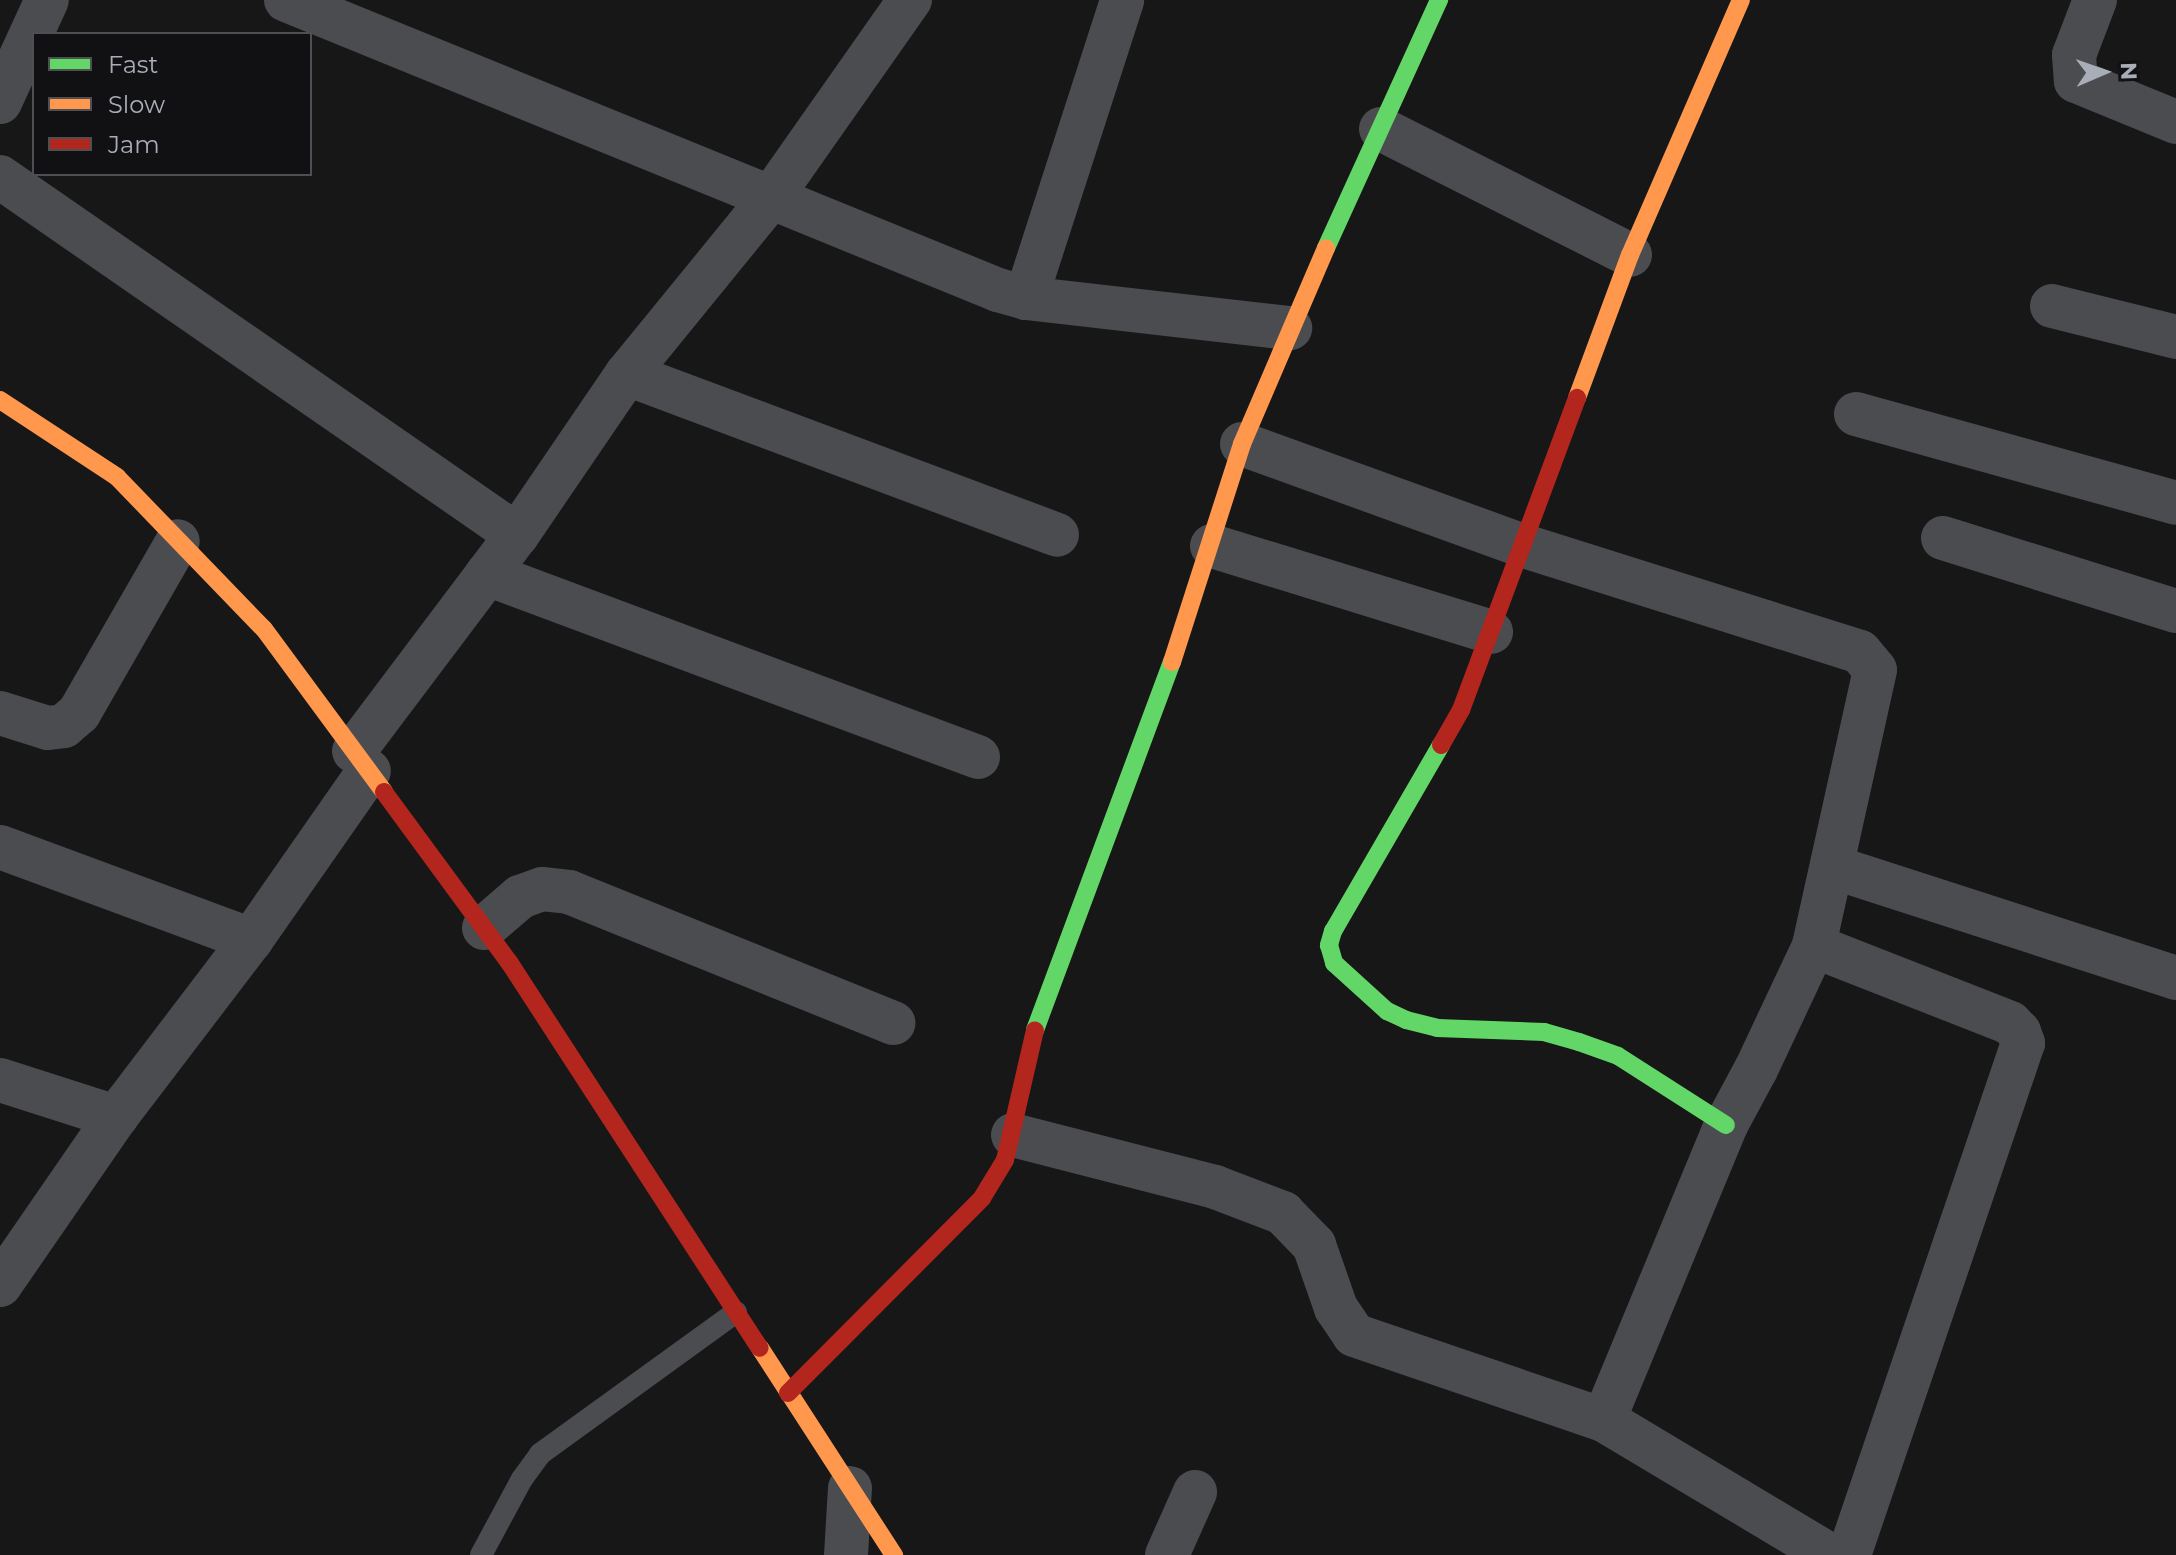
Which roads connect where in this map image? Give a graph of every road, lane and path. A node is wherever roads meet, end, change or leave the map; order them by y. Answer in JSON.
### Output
{"nodes":[{"id":1,"x":47,"y":0,"type":"edge"},
{"id":2,"x":286,"y":0,"type":"edge"},
{"id":3,"x":910,"y":0,"type":"edge"},
{"id":4,"x":1122,"y":0,"type":"edge"},
{"id":5,"x":1439,"y":0,"type":"edge"},
{"id":6,"x":1741,"y":0,"type":"edge"},
{"id":7,"x":2095,"y":0,"type":"edge"},
{"id":8,"x":6,"y":75,"type":"edge"},
{"id":9,"x":2176,"y":122,"type":"edge"},
{"id":10,"x":1381,"y":129,"type":"junction"},
{"id":11,"x":0,"y":177,"type":"edge"},
{"id":12,"x":772,"y":196,"type":"junction"},
{"id":13,"x":1630,"y":255,"type":"junction"},
{"id":14,"x":1026,"y":298,"type":"junction"},
{"id":15,"x":2052,"y":306,"type":"dead end"},
{"id":16,"x":1290,"y":328,"type":"junction"},
{"id":17,"x":2176,"y":337,"type":"edge"},
{"id":18,"x":627,"y":374,"type":"junction"},
{"id":19,"x":0,"y":400,"type":"edge"},
{"id":20,"x":1856,"y":414,"type":"dead end"},
{"id":21,"x":1242,"y":444,"type":"junction"},
{"id":22,"x":2176,"y":503,"type":"edge"},
{"id":23,"x":517,"y":535,"type":"junction"},
{"id":24,"x":1057,"y":535,"type":"dead end"},
{"id":25,"x":1943,"y":538,"type":"dead end"},
{"id":26,"x":178,"y":541,"type":"junction"},
{"id":27,"x":1521,"y":545,"type":"junction"},
{"id":28,"x":1212,"y":546,"type":"junction"},
{"id":29,"x":487,"y":574,"type":"junction"},
{"id":30,"x":2176,"y":611,"type":"edge"},
{"id":31,"x":1491,"y":632,"type":"junction"},
{"id":32,"x":0,"y":713,"type":"edge"},
{"id":33,"x":978,"y":757,"type":"dead end"},
{"id":34,"x":361,"y":761,"type":"junction"},
{"id":35,"x":0,"y":847,"type":"edge"},
{"id":36,"x":1833,"y":867,"type":"junction"},
{"id":37,"x":484,"y":928,"type":"junction"},
{"id":38,"x":251,"y":940,"type":"junction"},
{"id":39,"x":1814,"y":946,"type":"junction"},
{"id":40,"x":2176,"y":978,"type":"edge"},
{"id":41,"x":894,"y":1023,"type":"dead end"},
{"id":42,"x":0,"y":1080,"type":"edge"},
{"id":43,"x":116,"y":1117,"type":"junction"},
{"id":44,"x":1726,"y":1125,"type":"junction"},
{"id":45,"x":1013,"y":1135,"type":"junction"},
{"id":46,"x":0,"y":1285,"type":"edge"},
{"id":47,"x":736,"y":1312,"type":"junction"},
{"id":48,"x":788,"y":1393,"type":"junction"},
{"id":49,"x":1604,"y":1420,"type":"junction"},
{"id":50,"x":850,"y":1488,"type":"junction"},
{"id":51,"x":1195,"y":1492,"type":"dead end"},
{"id":52,"x":481,"y":1555,"type":"edge"},
{"id":53,"x":846,"y":1555,"type":"edge"},
{"id":54,"x":894,"y":1555,"type":"edge"},
{"id":55,"x":1167,"y":1555,"type":"edge"},
{"id":56,"x":1830,"y":1555,"type":"edge"},
{"id":57,"x":1849,"y":1555,"type":"edge"}],
"edges":[{"from":1,"to":8,"type":"street"},
{"from":2,"to":12,"type":"street"},
{"from":3,"to":12,"type":"street"},
{"from":4,"to":14,"type":"street"},
{"from":5,"to":10,"type":"street"},
{"from":6,"to":13,"type":"street"},
{"from":7,"to":9,"type":"street"},
{"from":10,"to":13,"type":"street"},
{"from":10,"to":16,"type":"street"},
{"from":11,"to":23,"type":"street"},
{"from":12,"to":14,"type":"street"},
{"from":12,"to":18,"type":"street"},
{"from":13,"to":27,"type":"street"},
{"from":14,"to":16,"type":"street"},
{"from":15,"to":17,"type":"street"},
{"from":16,"to":21,"type":"street"},
{"from":18,"to":23,"type":"street"},
{"from":18,"to":24,"type":"street"},
{"from":19,"to":26,"type":"street"},
{"from":20,"to":22,"type":"street"},
{"from":21,"to":27,"type":"street"},
{"from":21,"to":28,"type":"street"},
{"from":23,"to":29,"type":"street"},
{"from":25,"to":30,"type":"street"},
{"from":26,"to":32,"type":"street"},
{"from":26,"to":34,"type":"street"},
{"from":27,"to":31,"type":"street"},
{"from":27,"to":36,"type":"street"},
{"from":28,"to":31,"type":"street"},
{"from":28,"to":45,"type":"street"},
{"from":29,"to":33,"type":"street"},
{"from":29,"to":34,"type":"street"},
{"from":31,"to":44,"type":"street"},
{"from":34,"to":37,"type":"street"},
{"from":34,"to":38,"type":"street"},
{"from":35,"to":38,"type":"street"},
{"from":36,"to":39,"type":"street"},
{"from":36,"to":40,"type":"street"},
{"from":37,"to":41,"type":"street"},
{"from":37,"to":47,"type":"street"},
{"from":38,"to":43,"type":"street"},
{"from":39,"to":44,"type":"street"},
{"from":39,"to":57,"type":"street"},
{"from":42,"to":43,"type":"street"},
{"from":43,"to":46,"type":"street"},
{"from":44,"to":49,"type":"street"},
{"from":45,"to":48,"type":"street"},
{"from":45,"to":49,"type":"street"},
{"from":47,"to":48,"type":"street"},
{"from":47,"to":52,"type":"lane"},
{"from":48,"to":50,"type":"street"},
{"from":49,"to":56,"type":"street"},
{"from":50,"to":53,"type":"street"},
{"from":50,"to":54,"type":"street"},
{"from":51,"to":55,"type":"street"}]}
